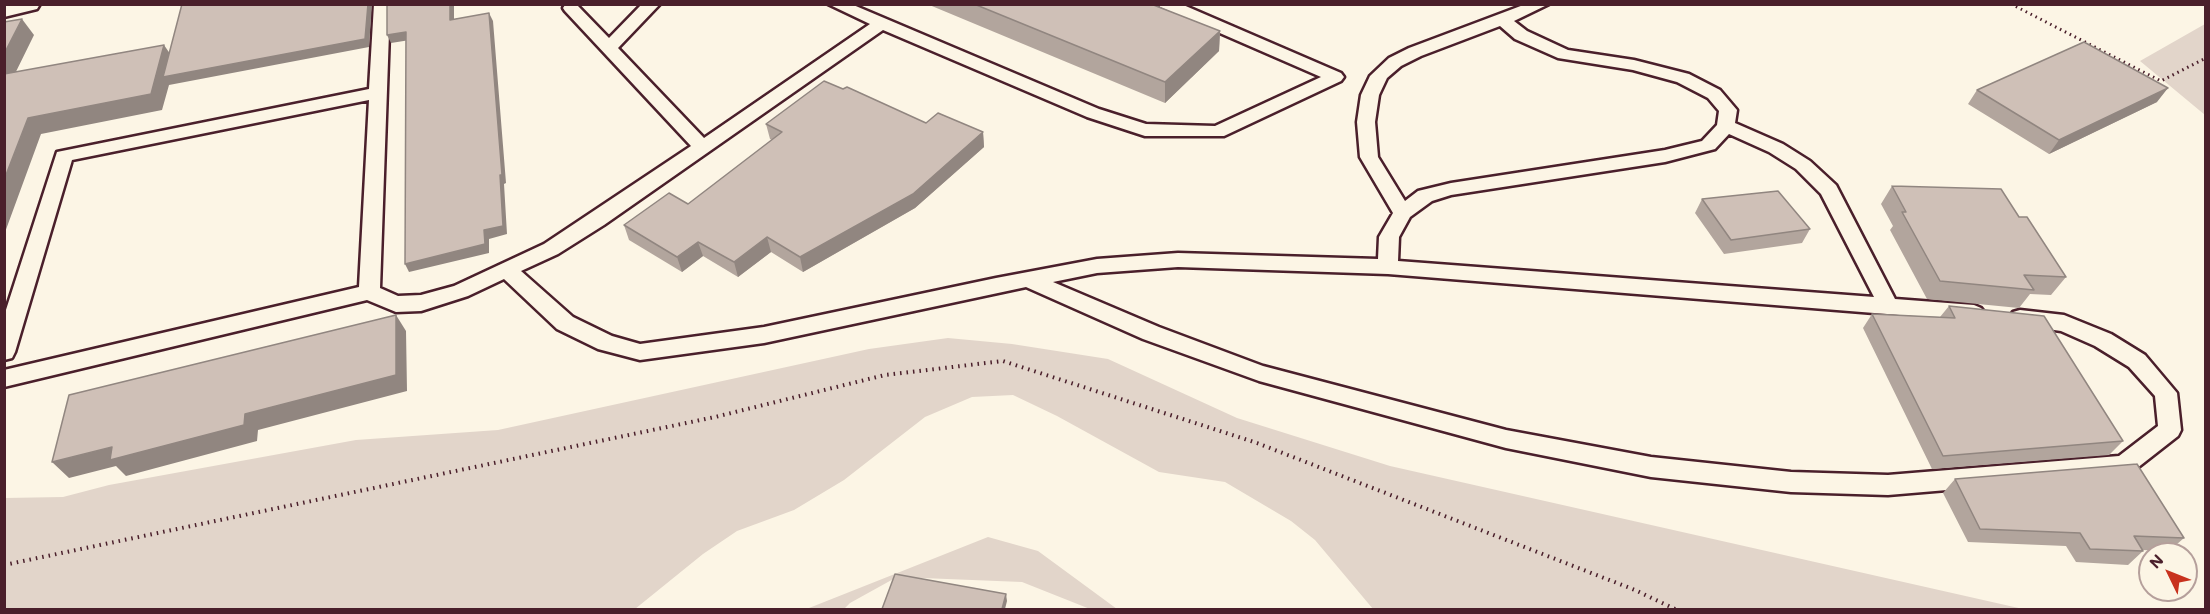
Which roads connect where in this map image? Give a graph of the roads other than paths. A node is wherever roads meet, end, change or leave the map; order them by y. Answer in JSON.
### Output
{"nodes":[{"id":1,"x":28,"y":4,"type":"edge"},
{"id":2,"x":382,"y":4,"type":"edge"},
{"id":3,"x":652,"y":4,"type":"edge"},
{"id":4,"x":836,"y":4,"type":"edge"},
{"id":5,"x":1166,"y":4,"type":"edge"},
{"id":6,"x":1540,"y":4,"type":"edge"},
{"id":7,"x":571,"y":8,"type":"dead end"},
{"id":8,"x":4,"y":9,"type":"edge"},
{"id":9,"x":1502,"y":20,"type":"junction"},
{"id":10,"x":881,"y":24,"type":"junction"},
{"id":11,"x":609,"y":48,"type":"junction"},
{"id":12,"x":378,"y":93,"type":"junction"},
{"id":13,"x":1726,"y":126,"type":"junction"},
{"id":14,"x":702,"y":147,"type":"junction"},
{"id":15,"x":1402,"y":213,"type":"junction"},
{"id":16,"x":1388,"y":267,"type":"junction"},
{"id":17,"x":508,"y":271,"type":"junction"},
{"id":18,"x":1028,"y":279,"type":"junction"},
{"id":19,"x":369,"y":292,"type":"junction"},
{"id":20,"x":1888,"y":305,"type":"junction"},
{"id":21,"x":4,"y":352,"type":"edge"},
{"id":22,"x":4,"y":379,"type":"edge"}],
"edges":[{"from":1,"to":8,"type":"street"},
{"from":2,"to":12,"type":"lane"},
{"from":3,"to":11,"type":"lane"},
{"from":4,"to":10,"type":"lane"},
{"from":5,"to":10,"type":"lane"},
{"from":6,"to":9,"type":"lane"},
{"from":7,"to":11,"type":"lane"},
{"from":9,"to":13,"type":"lane"},
{"from":9,"to":15,"type":"lane"},
{"from":10,"to":14,"type":"lane"},
{"from":11,"to":14,"type":"lane"},
{"from":12,"to":19,"type":"lane"},
{"from":12,"to":21,"type":"lane"},
{"from":13,"to":15,"type":"lane"},
{"from":13,"to":20,"type":"lane"},
{"from":14,"to":17,"type":"lane"},
{"from":15,"to":16,"type":"lane"},
{"from":16,"to":18,"type":"lane"},
{"from":16,"to":20,"type":"lane"},
{"from":17,"to":18,"type":"lane"},
{"from":17,"to":19,"type":"lane"},
{"from":18,"to":20,"type":"lane"},
{"from":19,"to":22,"type":"lane"}]}
